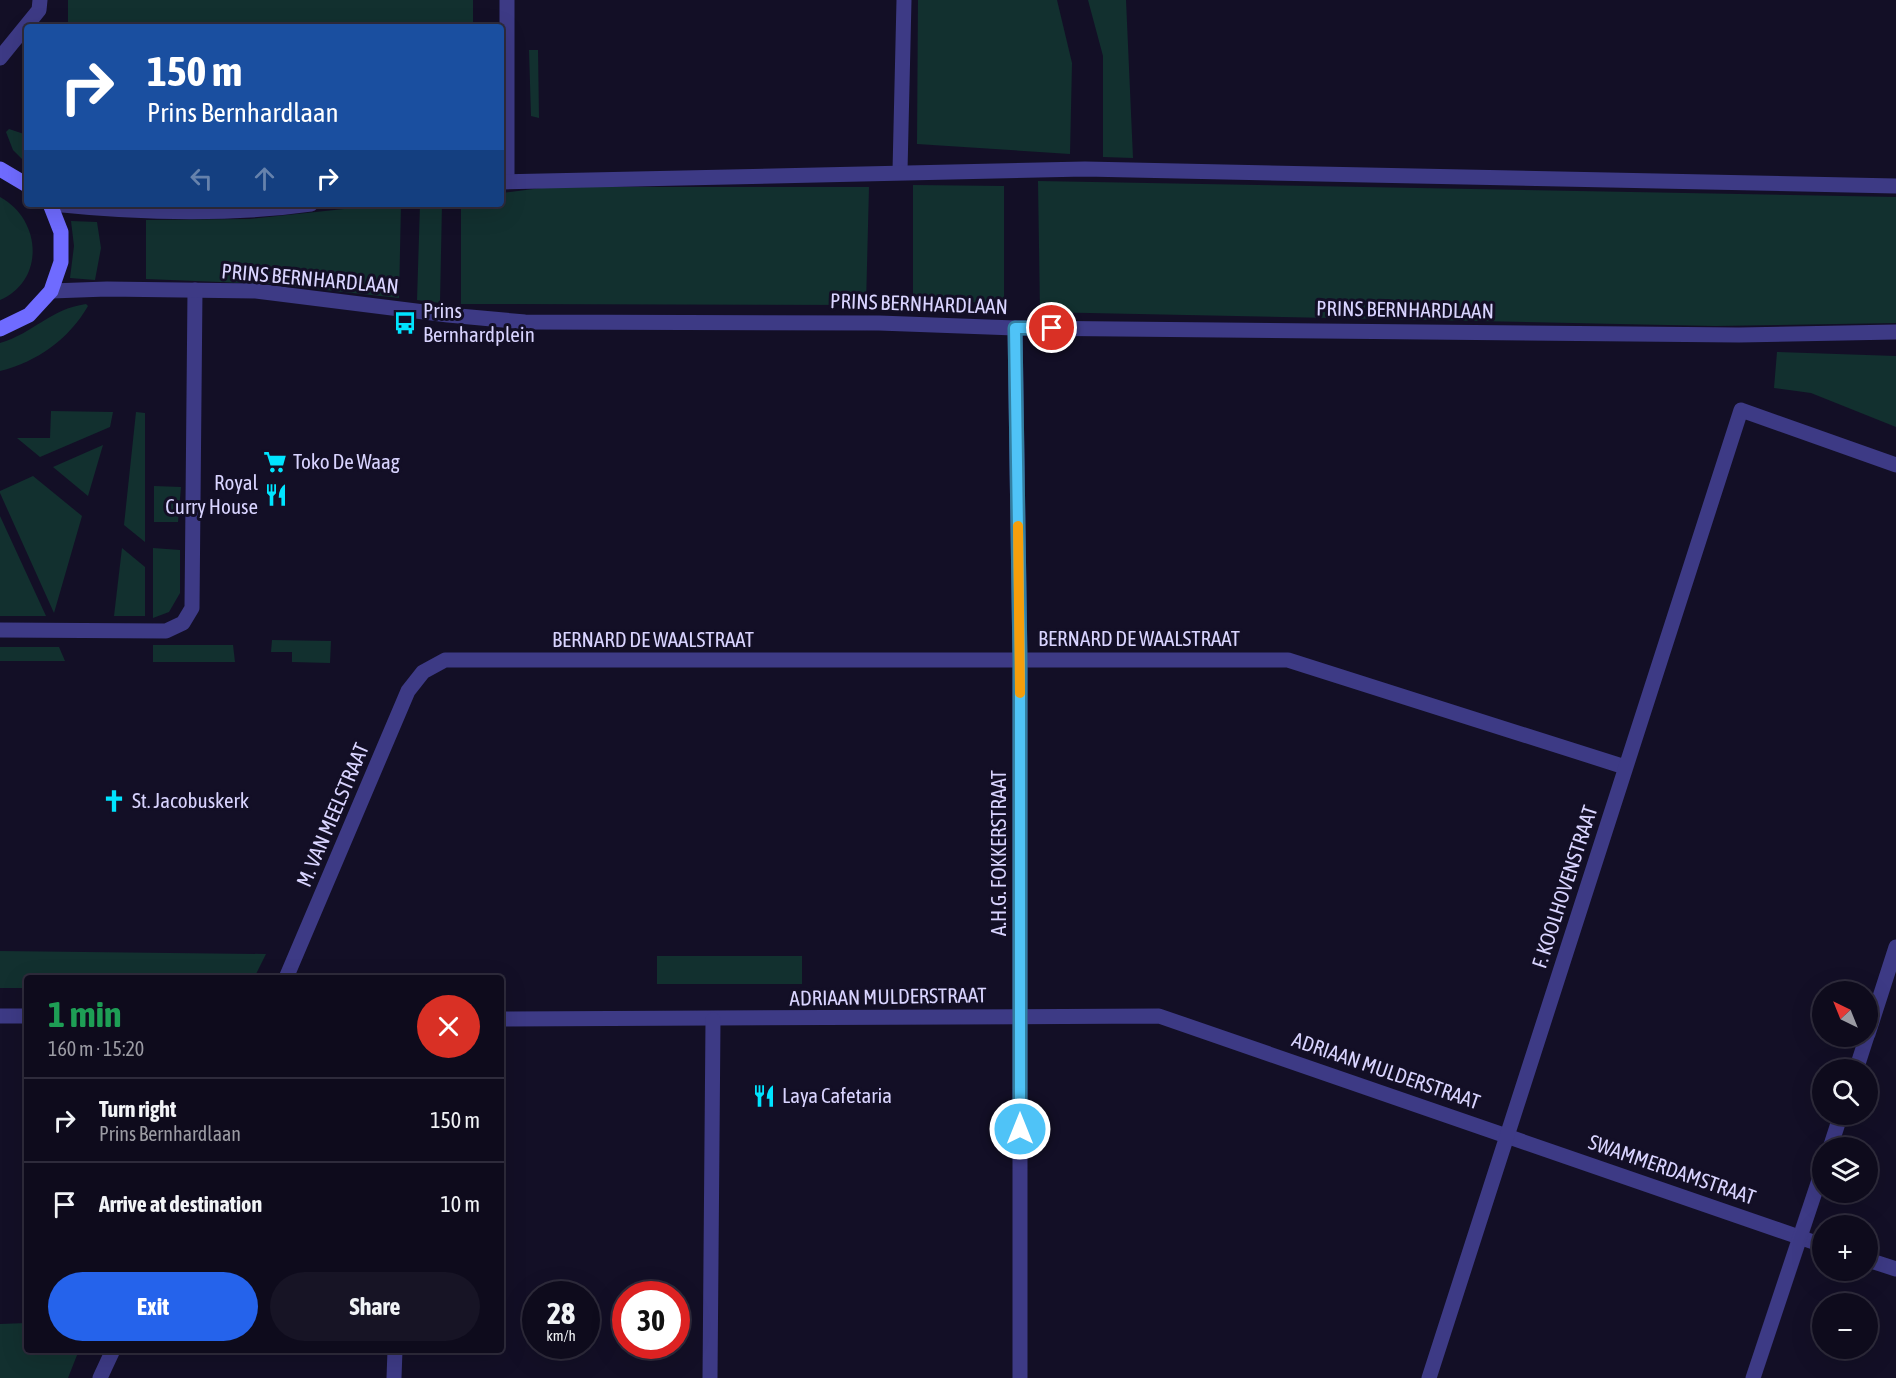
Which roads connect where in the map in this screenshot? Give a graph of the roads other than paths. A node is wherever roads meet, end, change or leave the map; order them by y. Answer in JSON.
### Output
{"nodes":[{"id":1,"x":40,"y":0,"type":"edge"},
{"id":2,"x":507,"y":0,"type":"edge"},
{"id":3,"x":904,"y":0,"type":"edge"},
{"id":4,"x":28,"y":24,"type":"edge"},
{"id":5,"x":24,"y":28,"type":"edge"},
{"id":6,"x":0,"y":58,"type":"edge"},
{"id":7,"x":0,"y":169,"type":"edge"},
{"id":8,"x":900,"y":171,"type":"junction"},
{"id":9,"x":504,"y":182,"type":"edge"},
{"id":10,"x":24,"y":183,"type":"edge"},
{"id":11,"x":1896,"y":186,"type":"edge"},
{"id":12,"x":52,"y":207,"type":"edge"},
{"id":13,"x":80,"y":207,"type":"edge"},
{"id":14,"x":277,"y":207,"type":"edge"},
{"id":15,"x":51,"y":291,"type":"junction"},
{"id":16,"x":195,"y":291,"type":"junction"},
{"id":17,"x":1015,"y":328,"type":"junction"},
{"id":18,"x":0,"y":329,"type":"edge"},
{"id":19,"x":1896,"y":332,"type":"edge"},
{"id":20,"x":1896,"y":465,"type":"edge"},
{"id":21,"x":0,"y":630,"type":"edge"},
{"id":22,"x":1020,"y":661,"type":"junction"},
{"id":23,"x":423,"y":672,"type":"joint"},
{"id":24,"x":1625,"y":767,"type":"junction"},
{"id":25,"x":1896,"y":947,"type":"edge"},
{"id":26,"x":287,"y":975,"type":"edge"},
{"id":27,"x":1878,"y":1002,"type":"edge"},
{"id":28,"x":0,"y":1016,"type":"edge"},
{"id":29,"x":24,"y":1016,"type":"edge"},
{"id":30,"x":1020,"y":1016,"type":"junction"},
{"id":31,"x":504,"y":1019,"type":"edge"},
{"id":32,"x":713,"y":1020,"type":"junction"},
{"id":33,"x":1508,"y":1134,"type":"junction"},
{"id":34,"x":1812,"y":1201,"type":"edge"},
{"id":35,"x":1800,"y":1238,"type":"junction"},
{"id":36,"x":1812,"y":1242,"type":"edge"},
{"id":37,"x":1878,"y":1263,"type":"edge"},
{"id":38,"x":1896,"y":1269,"type":"edge"},
{"id":39,"x":112,"y":1353,"type":"edge"},
{"id":40,"x":395,"y":1353,"type":"edge"},
{"id":41,"x":100,"y":1378,"type":"edge"},
{"id":42,"x":394,"y":1378,"type":"edge"},
{"id":43,"x":711,"y":1378,"type":"edge"},
{"id":44,"x":1020,"y":1378,"type":"edge"},
{"id":45,"x":1429,"y":1378,"type":"edge"},
{"id":46,"x":1753,"y":1378,"type":"edge"}],
"edges":[{"from":1,"to":4,"type":"street"},
{"from":2,"to":9,"type":"street"},
{"from":3,"to":8,"type":"street"},
{"from":5,"to":6,"type":"street"},
{"from":7,"to":10,"type":"main road"},
{"from":8,"to":9,"type":"street"},
{"from":8,"to":11,"type":"street"},
{"from":12,"to":15,"type":"main road"},
{"from":13,"to":14,"type":"street"},
{"from":15,"to":16,"type":"street","name":"PRINS BERNHARDLAAN"},
{"from":15,"to":18,"type":"main road"},
{"from":16,"to":17,"type":"street","name":"PRINS BERNHARDLAAN"},
{"from":16,"to":21,"type":"street"},
{"from":17,"to":19,"type":"street","name":"PRINS BERNHARDLAAN"},
{"from":17,"to":22,"type":"street","name":"A.H.G. FOKKERSTRAAT"},
{"from":20,"to":24,"type":"street","name":"F. KOOLHOVENSTRAAT"},
{"from":22,"to":23,"type":"street","name":"BERNARD DE WAALSTRAAT"},
{"from":22,"to":24,"type":"street","name":"BERNARD DE WAALSTRAAT"},
{"from":22,"to":30,"type":"street","name":"A.H.G. FOKKERSTRAAT"},
{"from":23,"to":26,"type":"street","name":"M. VAN MEELSTRAAT"},
{"from":24,"to":33,"type":"street","name":"F. KOOLHOVENSTRAAT"},
{"from":25,"to":27,"type":"street"},
{"from":28,"to":29,"type":"street"},
{"from":30,"to":32,"type":"street","name":"ADRIAAN MULDERSTRAAT"},
{"from":30,"to":33,"type":"street","name":"ADRIAAN MULDERSTRAAT"},
{"from":30,"to":44,"type":"street","name":"A.H.G. FOKKERSTRAAT"},
{"from":31,"to":32,"type":"street","name":"ADRIAAN MULDERSTRAAT"},
{"from":32,"to":43,"type":"street"},
{"from":33,"to":35,"type":"street","name":"SWAMMERDAMSTRAAT"},
{"from":33,"to":45,"type":"street","name":"F. KOOLHOVENSTRAAT"},
{"from":34,"to":35,"type":"street"},
{"from":35,"to":36,"type":"street","name":"SWAMMERDAMSTRAAT"},
{"from":35,"to":46,"type":"street"},
{"from":37,"to":38,"type":"street"},
{"from":39,"to":41,"type":"street"},
{"from":40,"to":42,"type":"street"}]}
